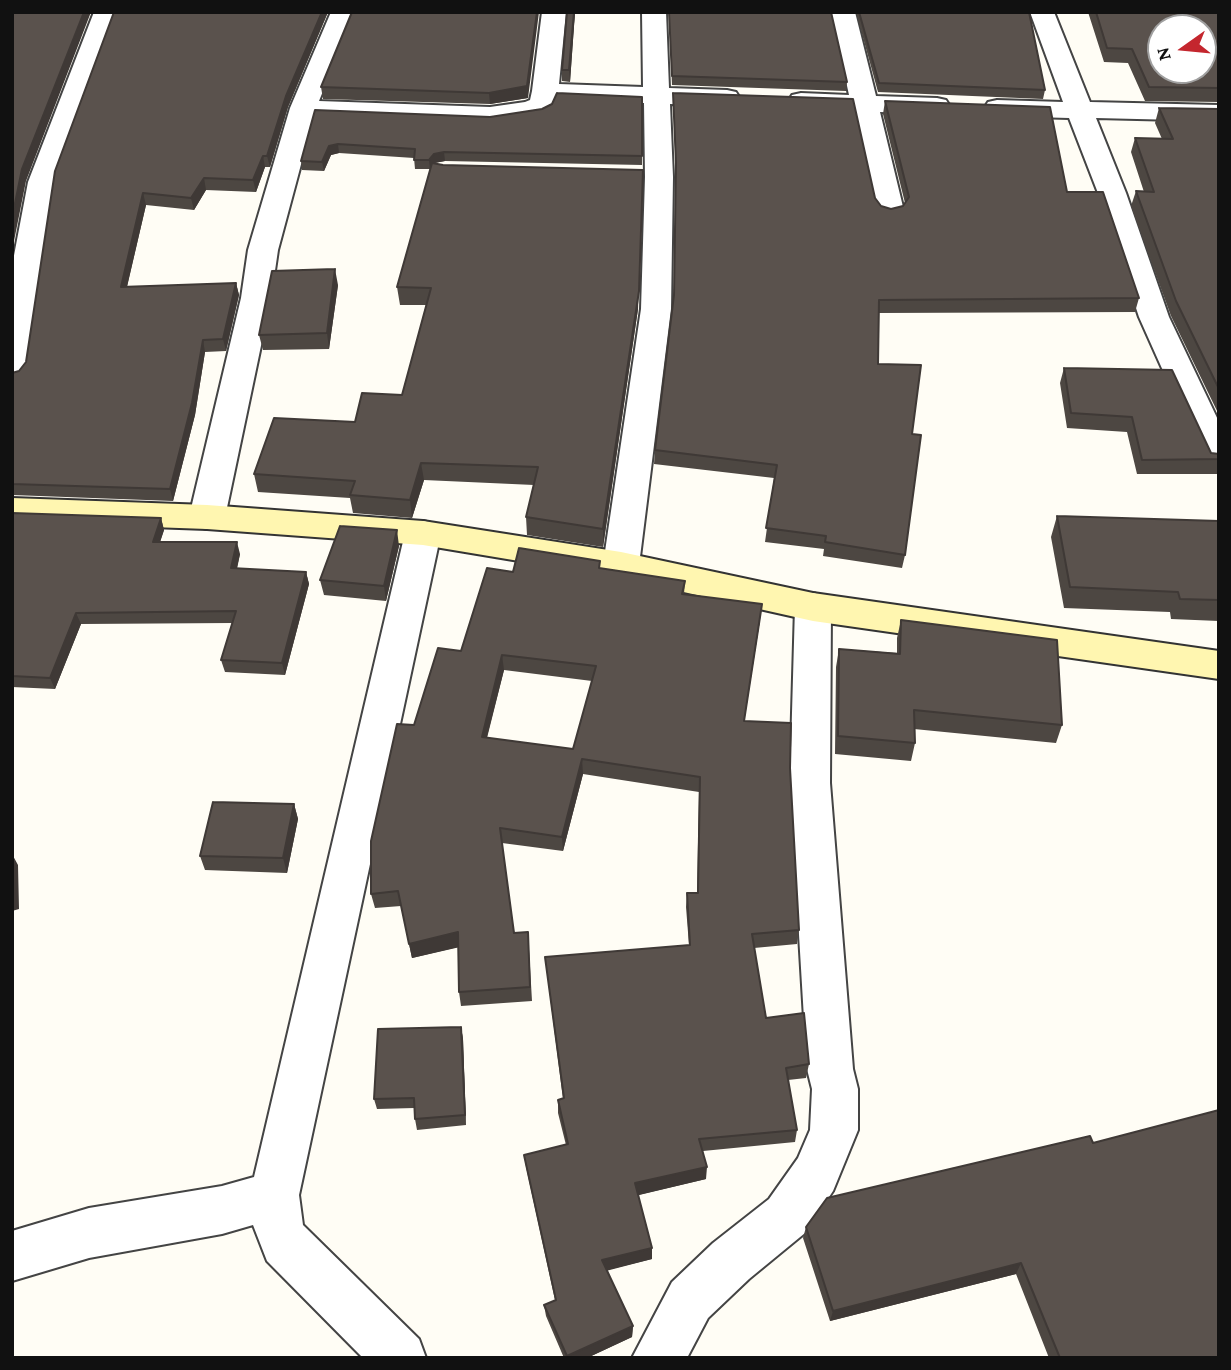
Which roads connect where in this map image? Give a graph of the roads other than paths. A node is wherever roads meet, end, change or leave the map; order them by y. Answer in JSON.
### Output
{"nodes":[{"id":1,"x":106,"y":12,"type":"edge"},
{"id":2,"x":342,"y":12,"type":"edge"},
{"id":3,"x":554,"y":12,"type":"edge"},
{"id":4,"x":654,"y":12,"type":"edge"},
{"id":5,"x":843,"y":12,"type":"edge"},
{"id":6,"x":1042,"y":12,"type":"edge"},
{"id":7,"x":545,"y":91,"type":"junction"},
{"id":8,"x":655,"y":95,"type":"junction"},
{"id":9,"x":752,"y":99,"type":"edge"},
{"id":10,"x":780,"y":100,"type":"edge"},
{"id":11,"x":863,"y":103,"type":"junction"},
{"id":12,"x":303,"y":108,"type":"junction"},
{"id":13,"x":1080,"y":111,"type":"junction"},
{"id":14,"x":1219,"y":113,"type":"edge"},
{"id":15,"x":890,"y":211,"type":"edge"},
{"id":16,"x":12,"y":373,"type":"edge"},
{"id":17,"x":1219,"y":458,"type":"edge"},
{"id":18,"x":12,"y":510,"type":"edge"},
{"id":19,"x":207,"y":517,"type":"junction"},
{"id":20,"x":423,"y":533,"type":"junction"},
{"id":21,"x":621,"y":565,"type":"junction"},
{"id":22,"x":813,"y":607,"type":"junction"},
{"id":23,"x":1219,"y":666,"type":"edge"},
{"id":24,"x":274,"y":1195,"type":"junction"},
{"id":25,"x":12,"y":1256,"type":"edge"},
{"id":26,"x":400,"y":1358,"type":"edge"},
{"id":27,"x":658,"y":1358,"type":"edge"}],
"edges":[{"from":1,"to":16,"type":"street"},
{"from":2,"to":12,"type":"street"},
{"from":3,"to":7,"type":"street"},
{"from":4,"to":8,"type":"street"},
{"from":5,"to":11,"type":"street"},
{"from":6,"to":13,"type":"street"},
{"from":7,"to":8,"type":"street"},
{"from":7,"to":12,"type":"street"},
{"from":8,"to":9,"type":"street"},
{"from":8,"to":21,"type":"street"},
{"from":10,"to":11,"type":"street"},
{"from":11,"to":13,"type":"street"},
{"from":11,"to":15,"type":"street"},
{"from":12,"to":19,"type":"street"},
{"from":13,"to":14,"type":"street"},
{"from":13,"to":17,"type":"street"},
{"from":18,"to":19,"type":"street"},
{"from":19,"to":20,"type":"street"},
{"from":20,"to":21,"type":"street"},
{"from":20,"to":24,"type":"street"},
{"from":21,"to":22,"type":"street"},
{"from":22,"to":23,"type":"street"},
{"from":22,"to":27,"type":"street"},
{"from":24,"to":25,"type":"street"},
{"from":24,"to":26,"type":"street"}]}
